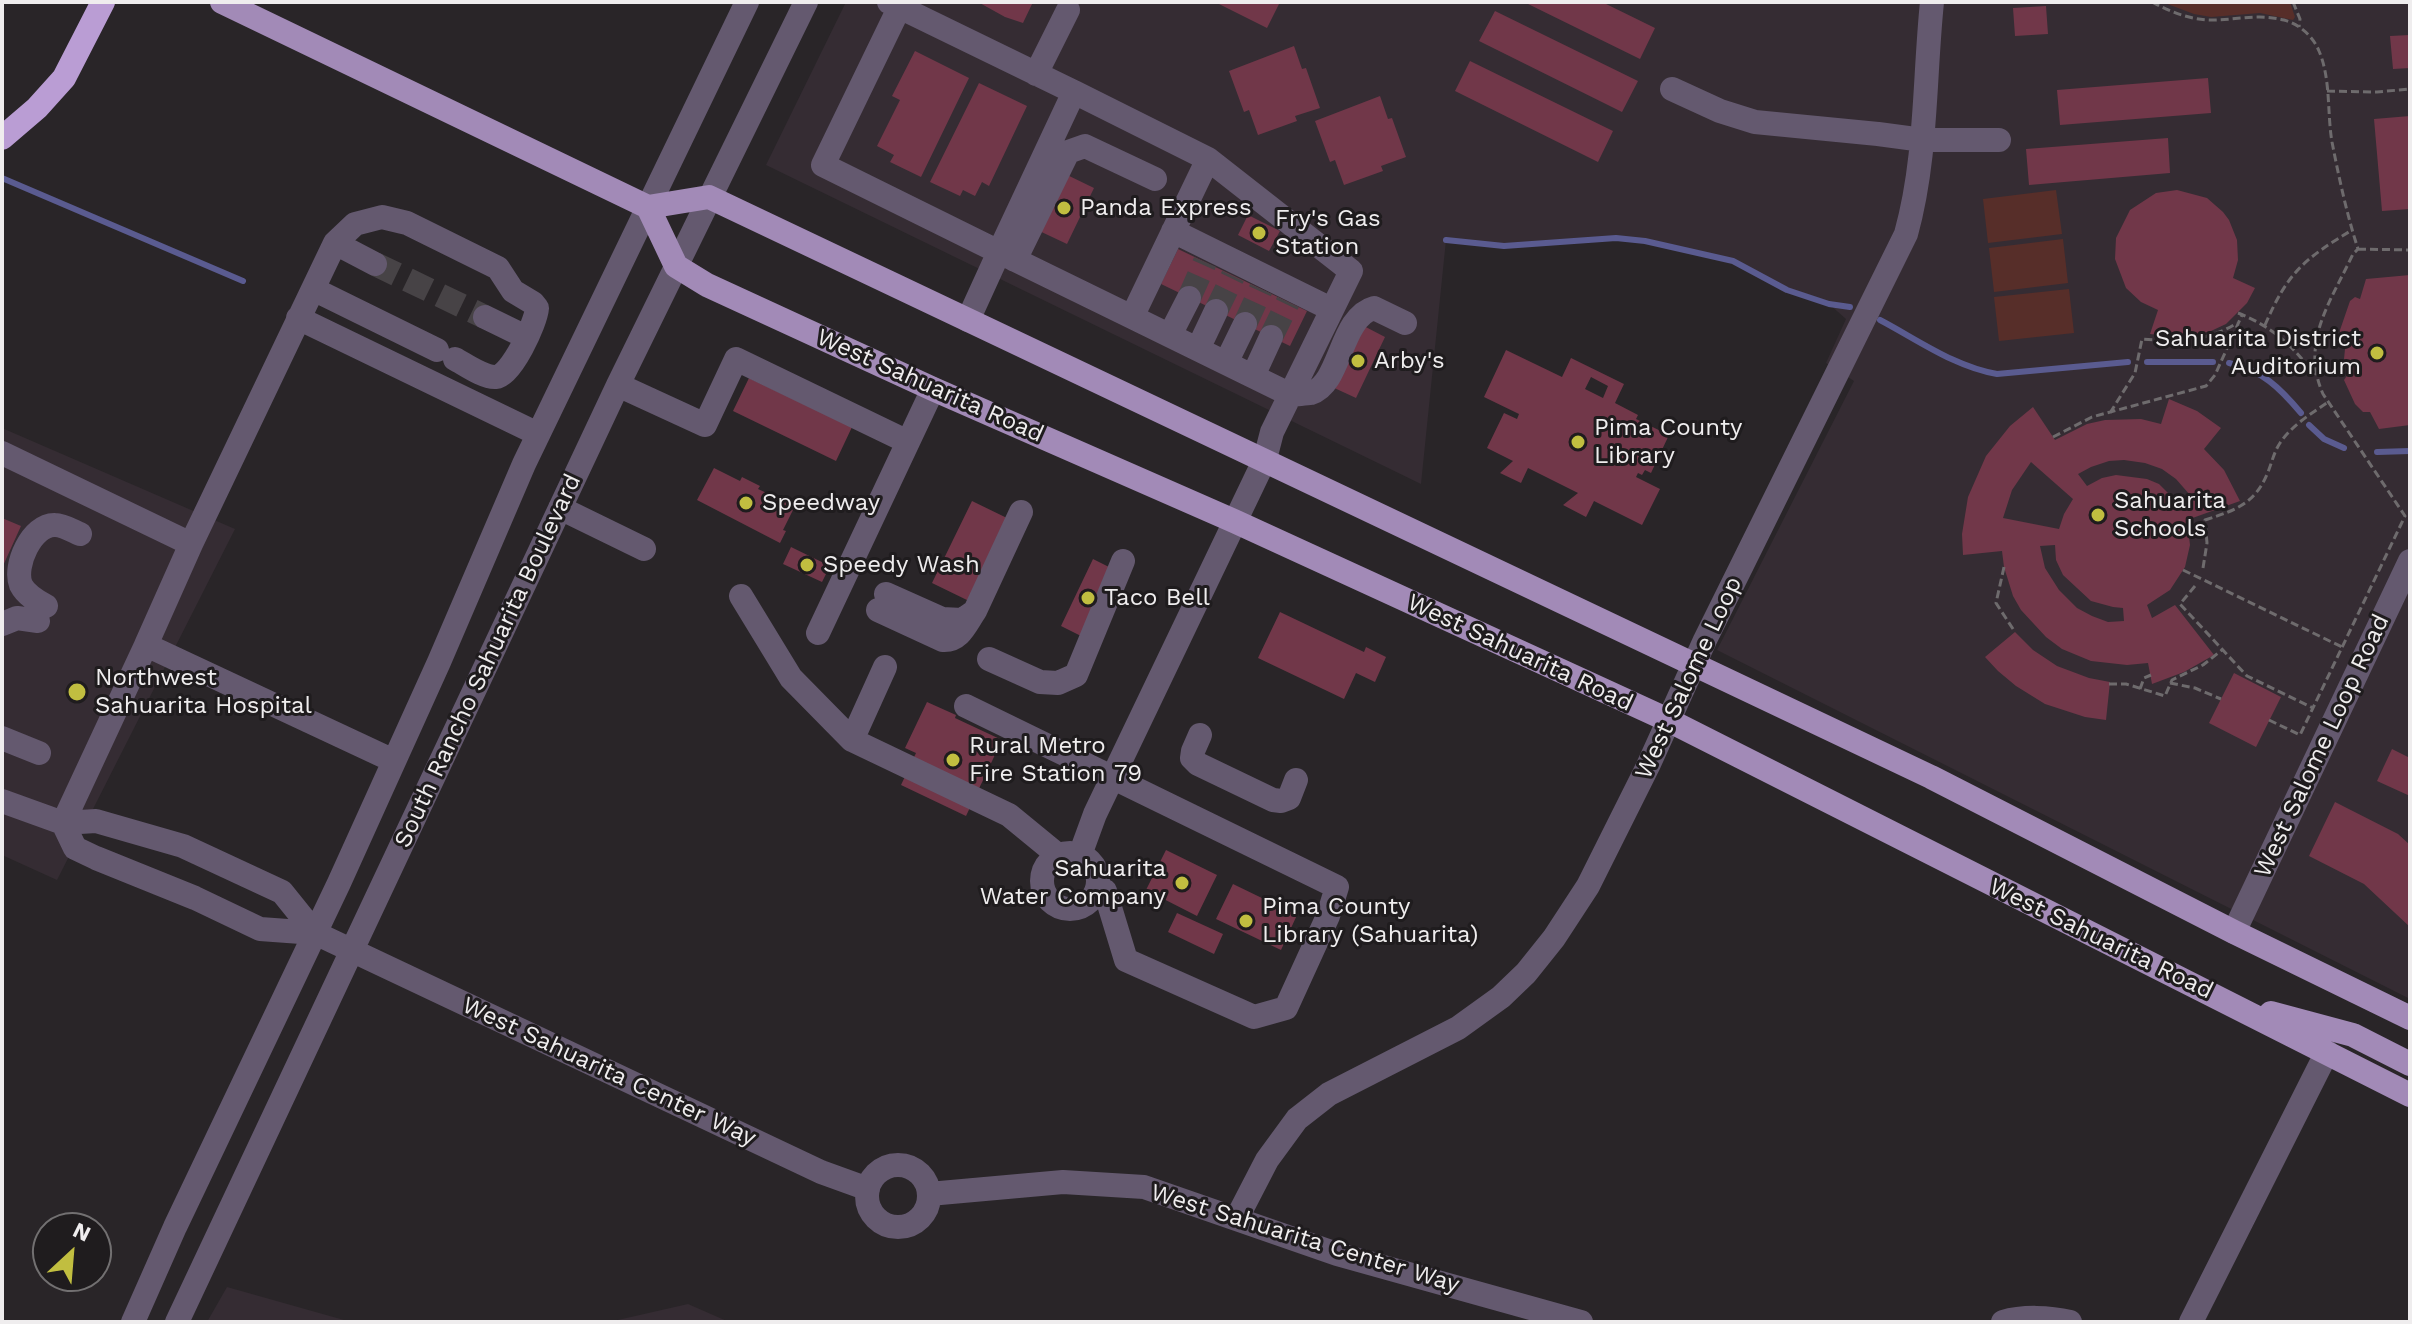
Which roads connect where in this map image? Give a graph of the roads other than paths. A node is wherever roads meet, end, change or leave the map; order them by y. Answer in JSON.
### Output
{"nodes":[{"id":1,"x":103,"y":2,"type":"edge"},
{"id":2,"x":222,"y":2,"type":"edge"},
{"id":3,"x":747,"y":2,"type":"edge"},
{"id":4,"x":806,"y":2,"type":"edge"},
{"id":5,"x":1932,"y":2,"type":"edge"},
{"id":6,"x":897,"y":4,"type":"edge"},
{"id":7,"x":1068,"y":10,"type":"dead end"},
{"id":8,"x":1036,"y":74,"type":"junction"},
{"id":9,"x":1672,"y":89,"type":"dead end"},
{"id":10,"x":1074,"y":92,"type":"junction"},
{"id":11,"x":2,"y":138,"type":"edge"},
{"id":12,"x":1923,"y":140,"type":"junction"},
{"id":13,"x":1999,"y":140,"type":"dead end"},
{"id":14,"x":1208,"y":159,"type":"junction"},
{"id":15,"x":1155,"y":179,"type":"dead end"},
{"id":16,"x":709,"y":197,"type":"junction"},
{"id":17,"x":648,"y":207,"type":"junction"},
{"id":18,"x":1173,"y":231,"type":"junction"},
{"id":19,"x":335,"y":243,"type":"junction"},
{"id":20,"x":1007,"y":256,"type":"junction"},
{"id":21,"x":375,"y":264,"type":"tunnel mouth"},
{"id":22,"x":676,"y":266,"type":"junction"},
{"id":23,"x":313,"y":289,"type":"junction"},
{"id":24,"x":1189,"y":298,"type":"tunnel mouth"},
{"id":25,"x":1331,"y":309,"type":"junction"},
{"id":26,"x":1216,"y":311,"type":"tunnel mouth"},
{"id":27,"x":485,"y":317,"type":"tunnel mouth"},
{"id":28,"x":1132,"y":317,"type":"junction"},
{"id":29,"x":298,"y":318,"type":"junction"},
{"id":30,"x":968,"y":320,"type":"junction"},
{"id":31,"x":1405,"y":323,"type":"dead end"},
{"id":32,"x":1245,"y":324,"type":"tunnel mouth"},
{"id":33,"x":1170,"y":335,"type":"junction"},
{"id":34,"x":526,"y":337,"type":"junction"},
{"id":35,"x":1271,"y":337,"type":"tunnel mouth"},
{"id":36,"x":1198,"y":349,"type":"junction"},
{"id":37,"x":1226,"y":363,"type":"junction"},
{"id":38,"x":1253,"y":376,"type":"junction"},
{"id":39,"x":618,"y":385,"type":"junction"},
{"id":40,"x":933,"y":389,"type":"junction"},
{"id":41,"x":1291,"y":395,"type":"junction"},
{"id":42,"x":538,"y":434,"type":"junction"},
{"id":43,"x":908,"y":442,"type":"junction"},
{"id":44,"x":2,"y":453,"type":"edge"},
{"id":45,"x":1265,"y":459,"type":"junction"},
{"id":46,"x":560,"y":508,"type":"junction"},
{"id":47,"x":1021,"y":512,"type":"dead end"},
{"id":48,"x":1234,"y":521,"type":"junction"},
{"id":49,"x":80,"y":534,"type":"dead end"},
{"id":50,"x":191,"y":544,"type":"junction"},
{"id":51,"x":644,"y":549,"type":"dead end"},
{"id":52,"x":1123,"y":561,"type":"dead end"},
{"id":53,"x":2410,"y":561,"type":"edge"},
{"id":54,"x":741,"y":596,"type":"dead end"},
{"id":55,"x":882,"y":602,"type":"dead end"},
{"id":56,"x":2,"y":624,"type":"edge"},
{"id":57,"x":818,"y":633,"type":"dead end"},
{"id":58,"x":146,"y":645,"type":"junction"},
{"id":59,"x":989,"y":659,"type":"dead end"},
{"id":60,"x":1693,"y":664,"type":"junction"},
{"id":61,"x":885,"y":667,"type":"dead end"},
{"id":62,"x":966,"y":706,"type":"dead end"},
{"id":63,"x":1668,"y":720,"type":"junction"},
{"id":64,"x":1200,"y":735,"type":"dead end"},
{"id":65,"x":2,"y":738,"type":"edge"},
{"id":66,"x":852,"y":740,"type":"junction"},
{"id":67,"x":39,"y":753,"type":"dead end"},
{"id":68,"x":394,"y":761,"type":"junction"},
{"id":69,"x":1113,"y":779,"type":"junction"},
{"id":70,"x":1296,"y":780,"type":"dead end"},
{"id":71,"x":2,"y":801,"type":"edge"},
{"id":72,"x":63,"y":823,"type":"junction"},
{"id":73,"x":1069,"y":855,"type":"junction"},
{"id":74,"x":1097,"y":891,"type":"junction"},
{"id":75,"x":2234,"y":932,"type":"junction"},
{"id":76,"x":315,"y":933,"type":"junction"},
{"id":77,"x":352,"y":950,"type":"junction"},
{"id":78,"x":2234,"y":1005,"type":"junction"},
{"id":79,"x":2410,"y":1018,"type":"edge"},
{"id":80,"x":2327,"y":1052,"type":"junction"},
{"id":81,"x":2410,"y":1064,"type":"edge"},
{"id":82,"x":2410,"y":1095,"type":"edge"},
{"id":83,"x":868,"y":1189,"type":"junction"},
{"id":84,"x":929,"y":1194,"type":"junction"},
{"id":85,"x":1237,"y":1218,"type":"junction"},
{"id":86,"x":133,"y":1322,"type":"edge"},
{"id":87,"x":177,"y":1322,"type":"edge"},
{"id":88,"x":1581,"y":1322,"type":"edge"},
{"id":89,"x":2003,"y":1322,"type":"edge"},
{"id":90,"x":2070,"y":1322,"type":"edge"},
{"id":91,"x":2191,"y":1322,"type":"edge"}],
"edges":[{"from":1,"to":11,"type":"highway"},
{"from":2,"to":17,"type":"main road"},
{"from":3,"to":17,"type":"street","name":"South Rancho Sahuarita Boulevard"},
{"from":4,"to":16,"type":"street","name":"South Rancho Sahuarita Boulevard"},
{"from":5,"to":12,"type":"street","name":"West Salome Loop"},
{"from":6,"to":8,"type":"street"},
{"from":6,"to":20,"type":"street"},
{"from":7,"to":8,"type":"street"},
{"from":8,"to":10,"type":"street"},
{"from":9,"to":12,"type":"street"},
{"from":10,"to":14,"type":"street"},
{"from":10,"to":20,"type":"street"},
{"from":12,"to":13,"type":"street"},
{"from":12,"to":60,"type":"street","name":"West Salome Loop"},
{"from":14,"to":18,"type":"street"},
{"from":14,"to":25,"type":"street"},
{"from":15,"to":20,"type":"street"},
{"from":16,"to":17,"type":"main road"},
{"from":16,"to":22,"type":"street","name":"South Rancho Sahuarita Boulevard"},
{"from":16,"to":30,"type":"main road"},
{"from":17,"to":22,"type":"main road"},
{"from":17,"to":42,"type":"street","name":"South Rancho Sahuarita Boulevard"},
{"from":18,"to":25,"type":"street"},
{"from":18,"to":28,"type":"street"},
{"from":19,"to":21,"type":"street"},
{"from":19,"to":23,"type":"street"},
{"from":19,"to":34,"type":"street"},
{"from":20,"to":28,"type":"street"},
{"from":20,"to":30,"type":"street"},
{"from":22,"to":39,"type":"street","name":"South Rancho Sahuarita Boulevard"},
{"from":22,"to":40,"type":"main road","name":"West Sahuarita Road"},
{"from":23,"to":29,"type":"street"},
{"from":23,"to":34,"type":"street"},
{"from":24,"to":33,"type":"street"},
{"from":25,"to":41,"type":"street"},
{"from":26,"to":36,"type":"street"},
{"from":27,"to":34,"type":"street"},
{"from":28,"to":33,"type":"street"},
{"from":29,"to":42,"type":"street"},
{"from":29,"to":50,"type":"street"},
{"from":30,"to":45,"type":"main road"},
{"from":31,"to":41,"type":"street"},
{"from":32,"to":37,"type":"street"},
{"from":33,"to":36,"type":"street"},
{"from":35,"to":38,"type":"street"},
{"from":36,"to":37,"type":"street"},
{"from":37,"to":38,"type":"street"},
{"from":38,"to":41,"type":"street"},
{"from":39,"to":43,"type":"street"},
{"from":39,"to":46,"type":"street","name":"South Rancho Sahuarita Boulevard"},
{"from":40,"to":43,"type":"street"},
{"from":40,"to":48,"type":"main road","name":"West Sahuarita Road"},
{"from":41,"to":45,"type":"street"},
{"from":42,"to":68,"type":"street","name":"South Rancho Sahuarita Boulevard"},
{"from":43,"to":57,"type":"street"},
{"from":44,"to":50,"type":"street"},
{"from":45,"to":48,"type":"street"},
{"from":45,"to":60,"type":"main road"},
{"from":46,"to":51,"type":"street"},
{"from":46,"to":77,"type":"street","name":"South Rancho Sahuarita Boulevard"},
{"from":47,"to":55,"type":"street"},
{"from":48,"to":63,"type":"main road","name":"West Sahuarita Road"},
{"from":48,"to":69,"type":"street"},
{"from":49,"to":56,"type":"street"},
{"from":50,"to":58,"type":"street"},
{"from":52,"to":59,"type":"street"},
{"from":53,"to":75,"type":"street","name":"West Salome Loop Road"},
{"from":54,"to":66,"type":"street"},
{"from":58,"to":68,"type":"street"},
{"from":58,"to":72,"type":"street"},
{"from":60,"to":63,"type":"street","name":"West Salome Loop"},
{"from":60,"to":75,"type":"main road"},
{"from":61,"to":66,"type":"street"},
{"from":62,"to":69,"type":"street"},
{"from":63,"to":78,"type":"main road","name":"West Sahuarita Road"},
{"from":63,"to":85,"type":"street","name":"West Salome Loop"},
{"from":64,"to":70,"type":"street"},
{"from":65,"to":67,"type":"street"},
{"from":66,"to":73,"type":"street"},
{"from":68,"to":76,"type":"street","name":"South Rancho Sahuarita Boulevard"},
{"from":69,"to":73,"type":"street"},
{"from":69,"to":74,"type":"street"},
{"from":71,"to":72,"type":"street"},
{"from":72,"to":76,"type":"street"},
{"from":72,"to":76,"type":"street"},
{"from":73,"to":74,"type":"street"},
{"from":73,"to":74,"type":"street"},
{"from":75,"to":79,"type":"main road"},
{"from":76,"to":77,"type":"street","name":"West Sahuarita Center Way"},
{"from":76,"to":86,"type":"street","name":"South Rancho Sahuarita Boulevard"},
{"from":77,"to":83,"type":"street","name":"West Sahuarita Center Way"},
{"from":77,"to":87,"type":"street","name":"South Rancho Sahuarita Boulevard"},
{"from":78,"to":80,"type":"main road","name":"West Sahuarita Road"},
{"from":78,"to":81,"type":"main road"},
{"from":80,"to":82,"type":"main road","name":"West Sahuarita Road"},
{"from":80,"to":91,"type":"street"},
{"from":83,"to":84,"type":"street"},
{"from":83,"to":84,"type":"street"},
{"from":84,"to":85,"type":"street","name":"West Sahuarita Center Way"},
{"from":85,"to":88,"type":"street","name":"West Sahuarita Center Way"},
{"from":89,"to":90,"type":"street"}]}
